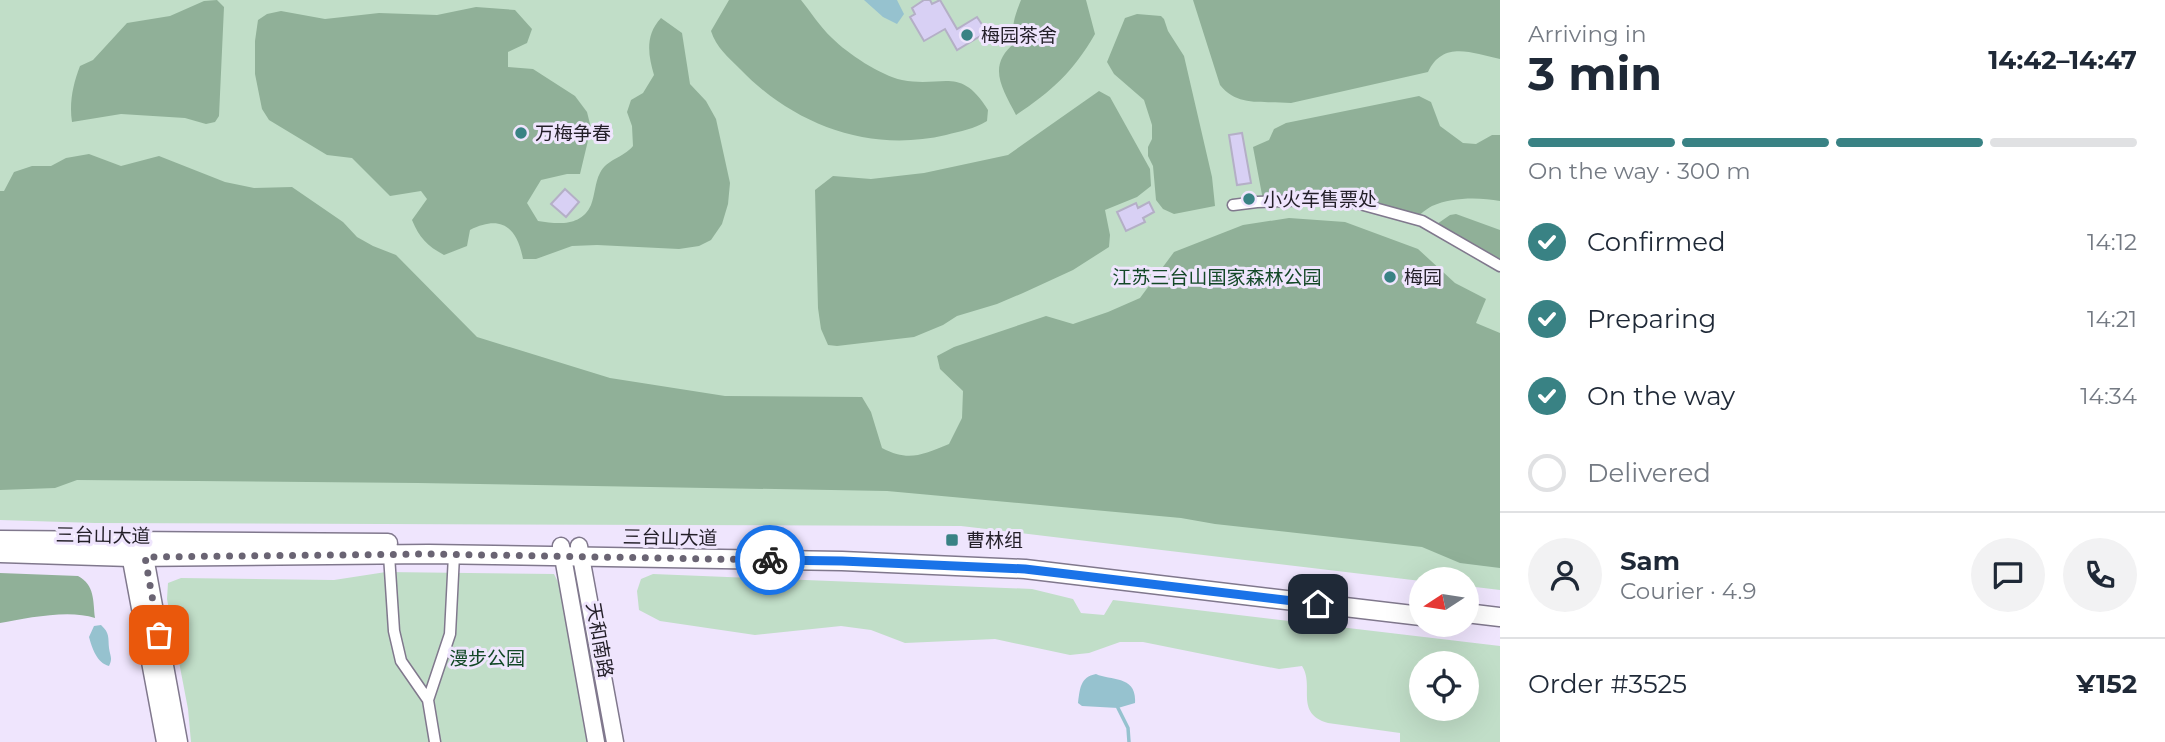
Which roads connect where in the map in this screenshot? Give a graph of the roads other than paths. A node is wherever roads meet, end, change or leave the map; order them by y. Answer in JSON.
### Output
{"nodes":[{"id":1,"x":1233,"y":205,"type":"dead end"},
{"id":2,"x":1500,"y":266,"type":"edge"},
{"id":3,"x":0,"y":540,"type":"edge"},
{"id":4,"x":137,"y":549,"type":"junction"},
{"id":5,"x":571,"y":552,"type":"junction"},
{"id":6,"x":0,"y":553,"type":"edge"},
{"id":7,"x":389,"y":555,"type":"junction"},
{"id":8,"x":454,"y":555,"type":"junction"},
{"id":9,"x":1409,"y":607,"type":"edge"},
{"id":10,"x":1409,"y":615,"type":"edge"},
{"id":11,"x":1479,"y":615,"type":"edge"},
{"id":12,"x":1500,"y":617,"type":"edge"},
{"id":13,"x":1479,"y":623,"type":"edge"},
{"id":14,"x":1500,"y":625,"type":"edge"},
{"id":15,"x":428,"y":700,"type":"junction"},
{"id":16,"x":165,"y":742,"type":"edge"},
{"id":17,"x":179,"y":742,"type":"edge"},
{"id":18,"x":435,"y":742,"type":"edge"},
{"id":19,"x":596,"y":742,"type":"edge"},
{"id":20,"x":615,"y":742,"type":"edge"}],
"edges":[{"from":1,"to":2,"type":"street"},
{"from":3,"to":4,"type":"main road","name":"三台山大道"},
{"from":4,"to":5,"type":"main road","name":"三台山大道"},
{"from":4,"to":6,"type":"main road","name":"三台山大道"},
{"from":4,"to":7,"type":"main road","name":"三台山大道"},
{"from":4,"to":16,"type":"street"},
{"from":4,"to":17,"type":"street"},
{"from":5,"to":8,"type":"main road","name":"三台山大道"},
{"from":5,"to":9,"type":"main road","name":"三台山大道"},
{"from":5,"to":10,"type":"main road","name":"三台山大道"},
{"from":5,"to":19,"type":"street","name":"天和南路"},
{"from":5,"to":20,"type":"street","name":"天和南路"},
{"from":7,"to":8,"type":"main road","name":"三台山大道"},
{"from":7,"to":15,"type":"street"},
{"from":8,"to":15,"type":"street"},
{"from":11,"to":12,"type":"main road"},
{"from":13,"to":14,"type":"main road"},
{"from":15,"to":18,"type":"street"}]}
